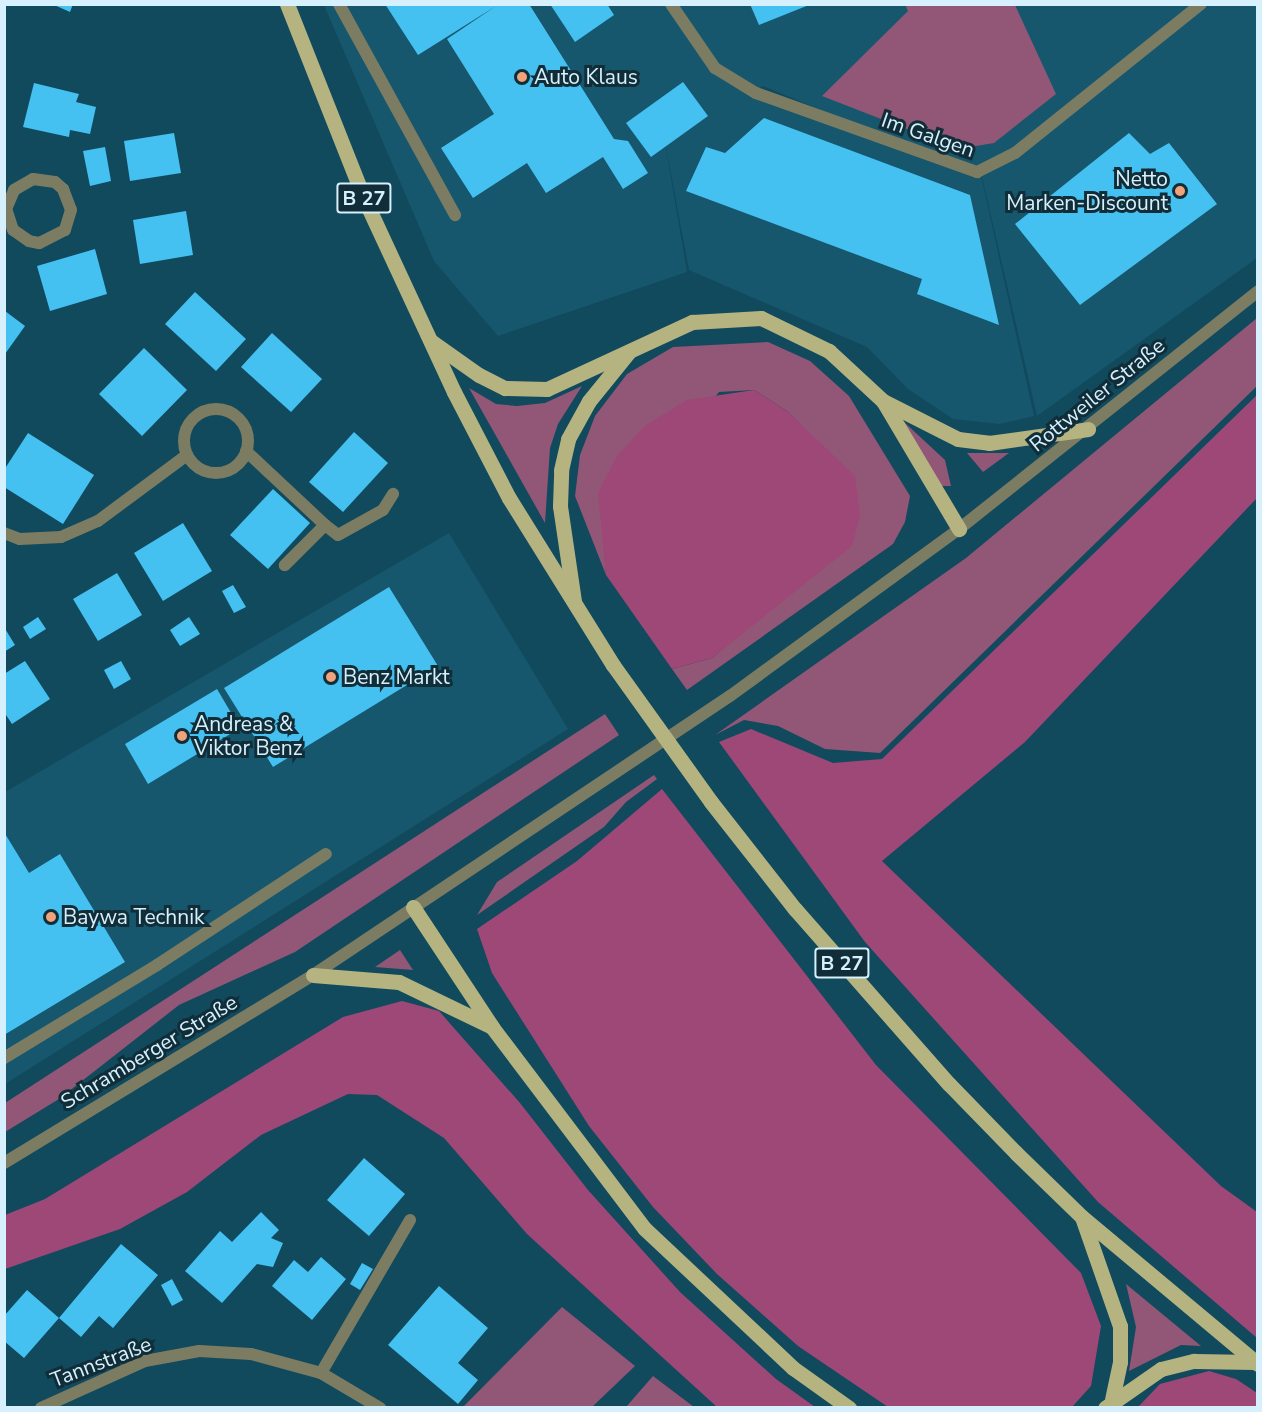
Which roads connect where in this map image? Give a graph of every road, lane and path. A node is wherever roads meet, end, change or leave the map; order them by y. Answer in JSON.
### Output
{"nodes":[{"id":1,"x":287,"y":4,"type":"edge"},
{"id":2,"x":339,"y":4,"type":"edge"},
{"id":3,"x":670,"y":4,"type":"edge"},
{"id":4,"x":1201,"y":4,"type":"edge"},
{"id":5,"x":6,"y":212,"type":"edge"},
{"id":6,"x":455,"y":215,"type":"dead end"},
{"id":7,"x":1257,"y":291,"type":"edge"},
{"id":8,"x":430,"y":340,"type":"junction"},
{"id":9,"x":631,"y":350,"type":"junction"},
{"id":10,"x":883,"y":401,"type":"junction"},
{"id":11,"x":1088,"y":429,"type":"junction"},
{"id":12,"x":246,"y":451,"type":"junction"},
{"id":13,"x":187,"y":455,"type":"junction"},
{"id":14,"x":393,"y":494,"type":"dead end"},
{"id":15,"x":325,"y":525,"type":"junction"},
{"id":16,"x":960,"y":529,"type":"junction"},
{"id":17,"x":4,"y":533,"type":"edge"},
{"id":18,"x":285,"y":565,"type":"dead end"},
{"id":19,"x":575,"y":607,"type":"junction"},
{"id":20,"x":326,"y":854,"type":"dead end"},
{"id":21,"x":413,"y":907,"type":"junction"},
{"id":22,"x":314,"y":975,"type":"junction"},
{"id":23,"x":492,"y":1027,"type":"junction"},
{"id":24,"x":4,"y":1058,"type":"edge"},
{"id":25,"x":4,"y":1163,"type":"edge"},
{"id":26,"x":1083,"y":1217,"type":"junction"},
{"id":27,"x":410,"y":1220,"type":"dead end"},
{"id":28,"x":1256,"y":1363,"type":"edge"},
{"id":29,"x":321,"y":1373,"type":"junction"},
{"id":30,"x":1108,"y":1403,"type":"edge"},
{"id":31,"x":376,"y":1406,"type":"edge"},
{"id":32,"x":41,"y":1407,"type":"edge"},
{"id":33,"x":849,"y":1407,"type":"edge"}],
"edges":[{"from":1,"to":8,"type":"main road","number":"B 27"},
{"from":2,"to":6,"type":"street"},
{"from":3,"to":4,"type":"street","name":"Im Galgen"},
{"from":5,"to":5,"type":"street"},
{"from":7,"to":11,"type":"street","name":"Rottweiler Straße"},
{"from":8,"to":9,"type":"main road"},
{"from":8,"to":19,"type":"main road","number":"B 27"},
{"from":9,"to":10,"type":"main road"},
{"from":9,"to":19,"type":"main road"},
{"from":10,"to":11,"type":"main road"},
{"from":10,"to":16,"type":"main road"},
{"from":11,"to":16,"type":"street","name":"Rottweiler Straße"},
{"from":12,"to":13,"type":"street"},
{"from":12,"to":13,"type":"street"},
{"from":12,"to":15,"type":"street"},
{"from":13,"to":17,"type":"street"},
{"from":14,"to":15,"type":"street"},
{"from":15,"to":18,"type":"street"},
{"from":16,"to":21,"type":"street","name":"Rottweiler Straße"},
{"from":19,"to":26,"type":"main road","number":"B 27","bridge":true},
{"from":20,"to":24,"type":"street"},
{"from":21,"to":22,"type":"street","name":"Schramberger Straße"},
{"from":21,"to":23,"type":"main road"},
{"from":22,"to":23,"type":"main road"},
{"from":22,"to":25,"type":"street","name":"Schramberger Straße"},
{"from":23,"to":33,"type":"main road"},
{"from":26,"to":28,"type":"main road","number":"B 27"},
{"from":26,"to":30,"type":"main road"},
{"from":27,"to":29,"type":"street"},
{"from":28,"to":30,"type":"main road"},
{"from":29,"to":31,"type":"street","name":"Tannstraße"},
{"from":29,"to":32,"type":"street","name":"Tannstraße"}]}
